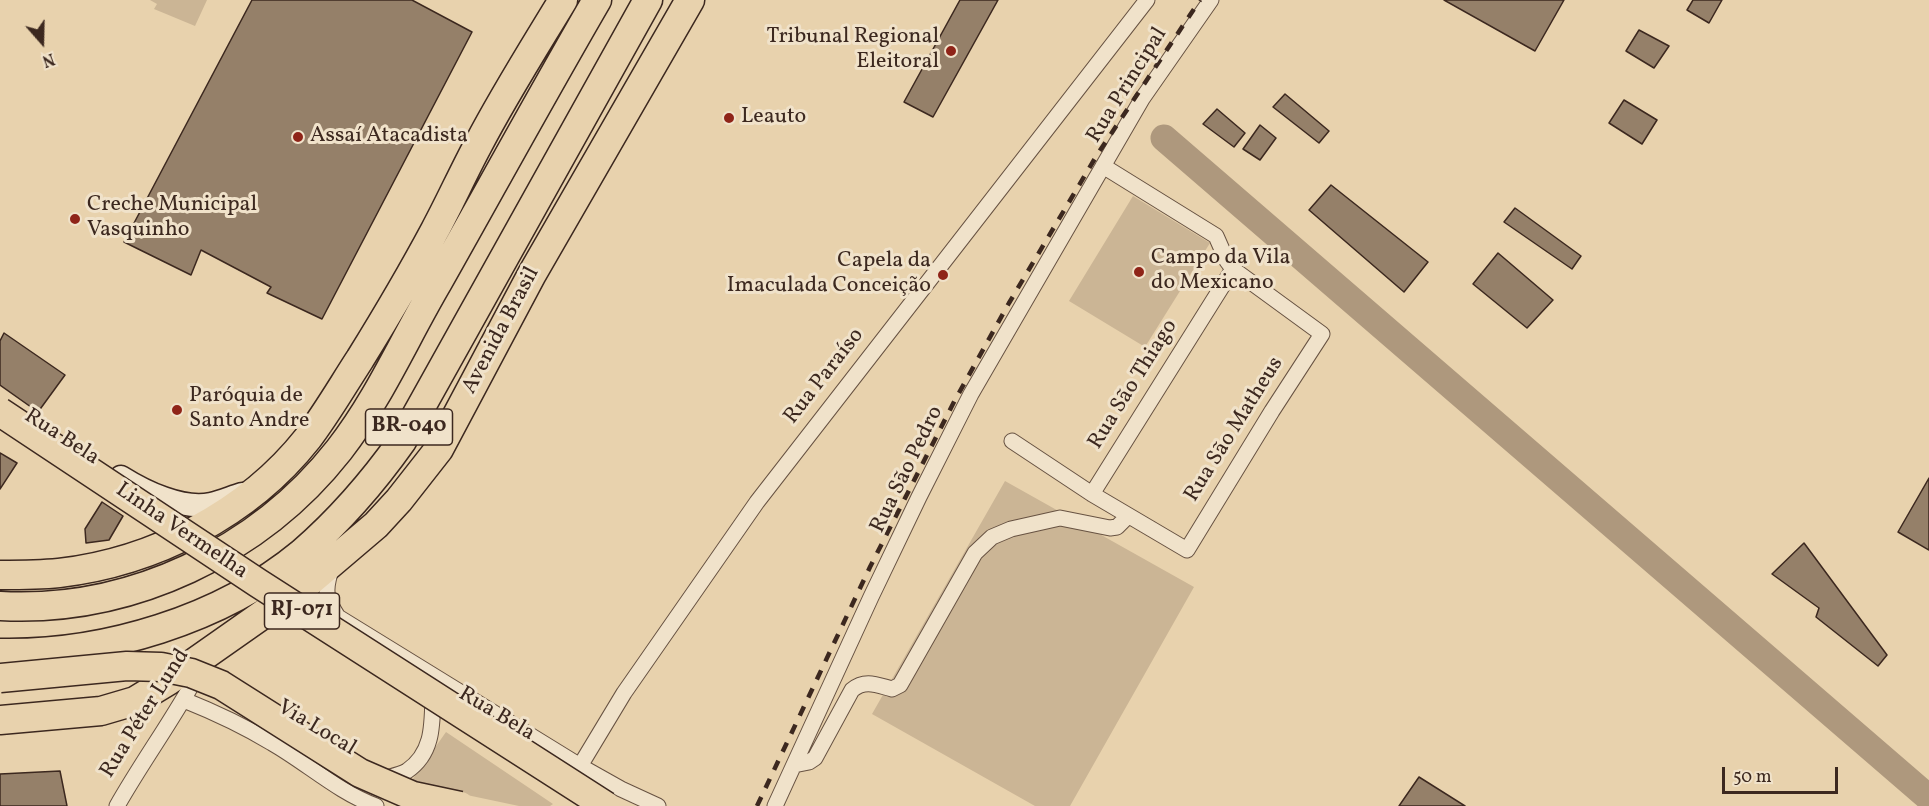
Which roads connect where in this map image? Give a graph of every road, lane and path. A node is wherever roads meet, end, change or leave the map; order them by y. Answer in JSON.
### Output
{"nodes":[{"id":1,"x":563,"y":0,"type":"edge"},
{"id":2,"x":597,"y":0,"type":"edge"},
{"id":3,"x":648,"y":0,"type":"edge"},
{"id":4,"x":690,"y":0,"type":"edge"},
{"id":5,"x":1147,"y":0,"type":"edge"},
{"id":6,"x":1211,"y":0,"type":"edge"},
{"id":7,"x":1103,"y":166,"type":"junction"},
{"id":8,"x":1233,"y":269,"type":"junction"},
{"id":9,"x":532,"y":274,"type":"junction"},
{"id":10,"x":0,"y":399,"type":"edge"},
{"id":11,"x":0,"y":412,"type":"edge"},
{"id":12,"x":0,"y":426,"type":"edge"},
{"id":13,"x":1012,"y":441,"type":"dead end"},
{"id":14,"x":258,"y":488,"type":"junction"},
{"id":15,"x":1092,"y":494,"type":"junction"},
{"id":16,"x":346,"y":511,"type":"junction"},
{"id":17,"x":1128,"y":516,"type":"junction"},
{"id":18,"x":335,"y":560,"type":"junction"},
{"id":19,"x":0,"y":575,"type":"edge"},
{"id":20,"x":0,"y":606,"type":"edge"},
{"id":21,"x":267,"y":611,"type":"junction"},
{"id":22,"x":338,"y":617,"type":"junction"},
{"id":23,"x":215,"y":647,"type":"junction"},
{"id":24,"x":0,"y":653,"type":"edge"},
{"id":25,"x":433,"y":676,"type":"junction"},
{"id":26,"x":0,"y":678,"type":"edge"},
{"id":27,"x":191,"y":686,"type":"junction"},
{"id":28,"x":184,"y":700,"type":"junction"},
{"id":29,"x":0,"y":720,"type":"edge"},
{"id":30,"x":794,"y":765,"type":"junction"},
{"id":31,"x":580,"y":766,"type":"junction"},
{"id":32,"x":366,"y":785,"type":"junction"},
{"id":33,"x":348,"y":793,"type":"junction"},
{"id":34,"x":117,"y":806,"type":"edge"},
{"id":35,"x":376,"y":806,"type":"edge"},
{"id":36,"x":420,"y":806,"type":"edge"},
{"id":37,"x":460,"y":806,"type":"edge"},
{"id":38,"x":580,"y":806,"type":"edge"},
{"id":39,"x":606,"y":806,"type":"edge"},
{"id":40,"x":658,"y":806,"type":"edge"},
{"id":41,"x":775,"y":806,"type":"edge"}],
"edges":[{"from":1,"to":14,"type":"highway"},
{"from":2,"to":20,"type":"highway","number":"BR-040"},
{"from":3,"to":16,"type":"highway","name":"Avenida Brasil","number":"BR-040"},
{"from":4,"to":9,"type":"highway","name":"Avenida Brasil"},
{"from":5,"to":31,"type":"street","name":"Rua Paraíso"},
{"from":6,"to":7,"type":"street","name":"Rua Principal"},
{"from":7,"to":8,"type":"street"},
{"from":7,"to":30,"type":"street","name":"Rua São Pedro"},
{"from":8,"to":15,"type":"street","name":"Rua São Thiago"},
{"from":8,"to":17,"type":"street","name":"Rua São Matheus"},
{"from":9,"to":16,"type":"highway"},
{"from":9,"to":18,"type":"highway","name":"Avenida Brasil"},
{"from":10,"to":14,"type":"street","name":"Rua Bela"},
{"from":11,"to":39,"type":"highway","name":"Linha Vermelha","number":"RJ-071","bridge":true},
{"from":12,"to":38,"type":"highway","name":"Linha Vermelha","number":"RJ-071"},
{"from":13,"to":15,"type":"street"},
{"from":14,"to":19,"type":"highway"},
{"from":15,"to":17,"type":"street"},
{"from":16,"to":24,"type":"highway","name":"Avenida Brasil","number":"BR-040"},
{"from":17,"to":30,"type":"street"},
{"from":18,"to":21,"type":"highway","name":"Avenida Brasil"},
{"from":18,"to":22,"type":"street"},
{"from":21,"to":22,"type":"street","name":"Rua Bela"},
{"from":21,"to":23,"type":"highway","name":"Avenida Brasil"},
{"from":22,"to":25,"type":"street","name":"Rua Bela"},
{"from":23,"to":27,"type":"street","name":"Rua Péter Lund"},
{"from":23,"to":29,"type":"highway","name":"Avenida Brasil"},
{"from":25,"to":31,"type":"street","name":"Rua Bela"},
{"from":25,"to":32,"type":"street"},
{"from":26,"to":37,"type":"highway","bridge":true},
{"from":27,"to":28,"type":"street","name":"Rua Péter Lund"},
{"from":27,"to":32,"type":"street","name":"Via Local"},
{"from":28,"to":33,"type":"street"},
{"from":28,"to":34,"type":"street","name":"Rua Péter Lund"},
{"from":30,"to":41,"type":"street","name":"Rua São Pedro"},
{"from":31,"to":40,"type":"street","name":"Rua Bela"},
{"from":32,"to":33,"type":"street"},
{"from":32,"to":36,"type":"street","name":"Via Local"},
{"from":33,"to":35,"type":"street"}]}
